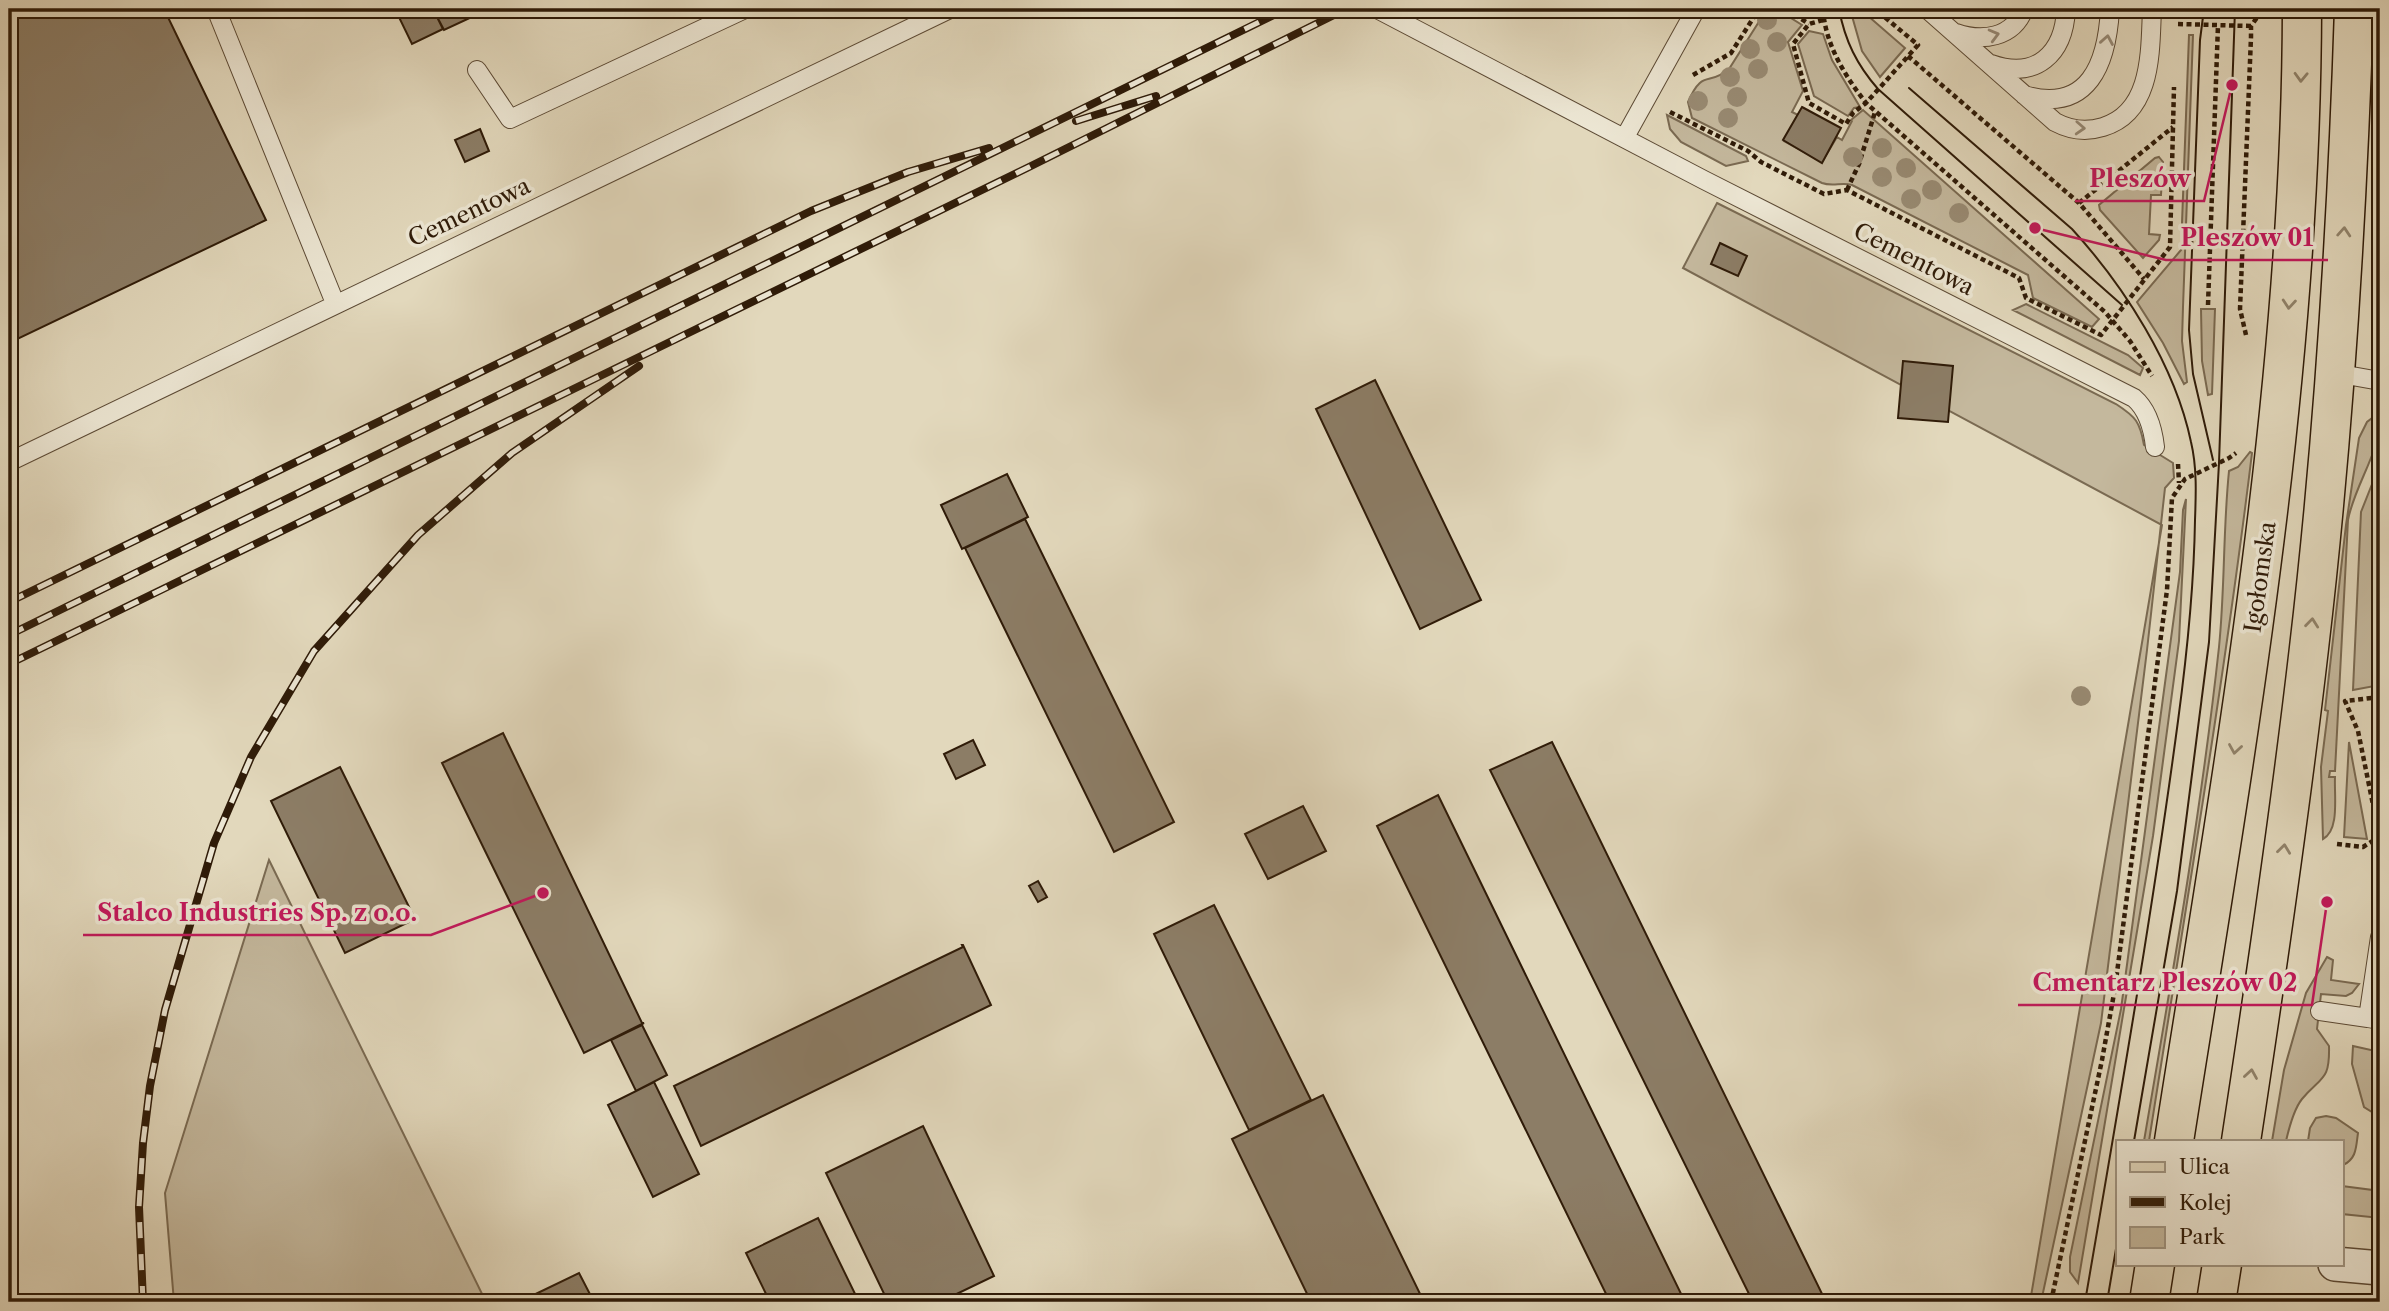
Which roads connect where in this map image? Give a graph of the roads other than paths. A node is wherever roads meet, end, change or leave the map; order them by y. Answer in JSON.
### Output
{"nodes":[{"id":1,"x":216,"y":9,"type":"edge"},
{"id":2,"x":745,"y":9,"type":"edge"},
{"id":3,"x":950,"y":9,"type":"edge"},
{"id":4,"x":1377,"y":9,"type":"edge"},
{"id":5,"x":1696,"y":9,"type":"edge"},
{"id":6,"x":1927,"y":9,"type":"edge"},
{"id":7,"x":2024,"y":9,"type":"edge"},
{"id":8,"x":2066,"y":9,"type":"edge"},
{"id":9,"x":2110,"y":9,"type":"edge"},
{"id":10,"x":2302,"y":9,"type":"edge"},
{"id":11,"x":2354,"y":9,"type":"edge"},
{"id":12,"x":2152,"y":13,"type":"edge"},
{"id":13,"x":1952,"y":32,"type":"junction"},
{"id":14,"x":1987,"y":62,"type":"junction"},
{"id":15,"x":477,"y":70,"type":"dead end"},
{"id":16,"x":2024,"y":95,"type":"junction"},
{"id":17,"x":1625,"y":137,"type":"junction"},
{"id":18,"x":335,"y":303,"type":"junction"},
{"id":19,"x":2334,"y":373,"type":"junction"},
{"id":20,"x":2380,"y":380,"type":"edge"},
{"id":21,"x":2155,"y":447,"type":"dead end"},
{"id":22,"x":9,"y":462,"type":"edge"},
{"id":23,"x":2380,"y":937,"type":"edge"},
{"id":24,"x":2320,"y":1011,"type":"dead end"},
{"id":25,"x":2374,"y":1019,"type":"edge"},
{"id":26,"x":2174,"y":1140,"type":"edge"},
{"id":27,"x":2241,"y":1140,"type":"edge"},
{"id":28,"x":2344,"y":1265,"type":"edge"},
{"id":29,"x":2155,"y":1266,"type":"edge"},
{"id":30,"x":2222,"y":1266,"type":"edge"},
{"id":31,"x":2380,"y":1268,"type":"edge"},
{"id":32,"x":2148,"y":1302,"type":"edge"},
{"id":33,"x":2216,"y":1302,"type":"edge"}],
"edges":[{"from":1,"to":18,"type":"lane"},
{"from":2,"to":15,"type":"lane"},
{"from":3,"to":18,"type":"lane","name":"Cementowa"},
{"from":4,"to":17,"type":"lane","name":"Cementowa"},
{"from":5,"to":17,"type":"lane"},
{"from":6,"to":13,"type":"lane"},
{"from":13,"to":7,"type":"lane","one_way":true},
{"from":8,"to":14,"type":"lane"},
{"from":16,"to":9,"type":"lane","one_way":true},
{"from":10,"to":26,"type":"main road","name":"Igołomska","one_way":true},
{"from":19,"to":11,"type":"main road","one_way":true},
{"from":16,"to":12,"type":"lane","one_way":true},
{"from":13,"to":14,"type":"lane"},
{"from":14,"to":16,"type":"lane"},
{"from":17,"to":21,"type":"lane","name":"Cementowa"},
{"from":18,"to":22,"type":"lane","name":"Cementowa"},
{"from":19,"to":20,"type":"lane"},
{"from":27,"to":19,"type":"main road","one_way":true},
{"from":23,"to":25,"type":"lane"},
{"from":24,"to":25,"type":"lane"},
{"from":28,"to":31,"type":"street"},
{"from":29,"to":32,"type":"main road"},
{"from":30,"to":33,"type":"main road"}]}
